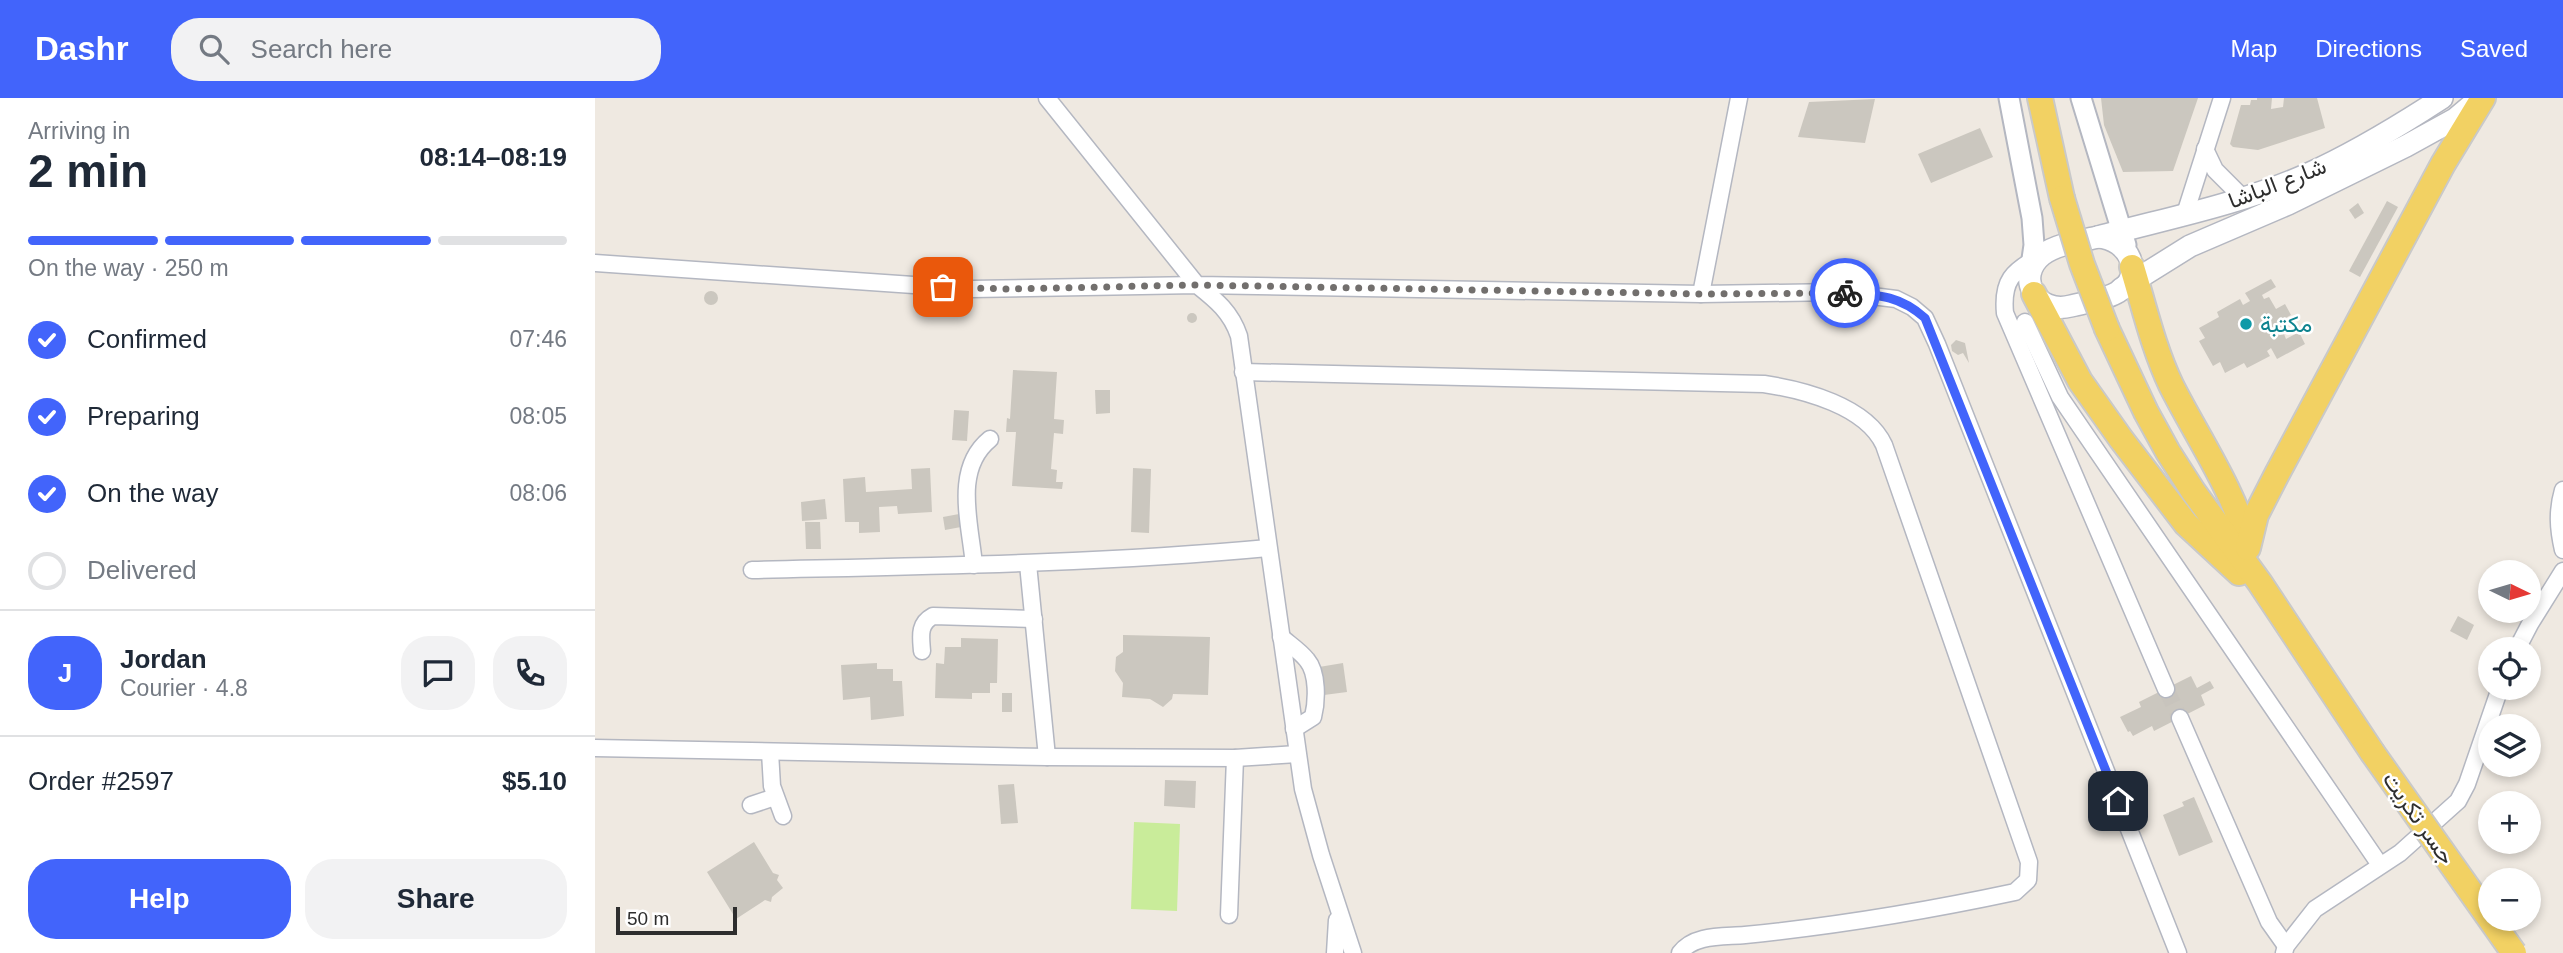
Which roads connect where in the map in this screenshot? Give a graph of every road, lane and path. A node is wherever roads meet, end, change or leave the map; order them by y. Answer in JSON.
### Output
{"nodes":[{"id":1,"x":1047,"y":98,"type":"edge"},
{"id":2,"x":1739,"y":98,"type":"edge"},
{"id":3,"x":2009,"y":98,"type":"edge"},
{"id":4,"x":2040,"y":98,"type":"edge"},
{"id":5,"x":2081,"y":98,"type":"edge"},
{"id":6,"x":2222,"y":98,"type":"edge"},
{"id":7,"x":2442,"y":98,"type":"edge"},
{"id":8,"x":2481,"y":98,"type":"edge"},
{"id":9,"x":2205,"y":149,"type":"junction"},
{"id":10,"x":2243,"y":198,"type":"junction"},
{"id":11,"x":2185,"y":214,"type":"junction"},
{"id":12,"x":2122,"y":230,"type":"junction"},
{"id":13,"x":2098,"y":237,"type":"junction"},
{"id":14,"x":595,"y":263,"type":"edge"},
{"id":15,"x":2130,"y":273,"type":"junction"},
{"id":16,"x":1197,"y":285,"type":"junction"},
{"id":17,"x":1701,"y":294,"type":"junction"},
{"id":18,"x":2035,"y":294,"type":"junction"},
{"id":19,"x":1243,"y":372,"type":"junction"},
{"id":20,"x":990,"y":439,"type":"dead end"},
{"id":21,"x":2563,"y":490,"type":"edge"},
{"id":22,"x":1268,"y":548,"type":"junction"},
{"id":23,"x":2248,"y":548,"type":"junction"},
{"id":24,"x":2563,"y":550,"type":"edge"},
{"id":25,"x":1028,"y":564,"type":"junction"},
{"id":26,"x":974,"y":565,"type":"junction"},
{"id":27,"x":752,"y":570,"type":"dead end"},
{"id":28,"x":2563,"y":571,"type":"edge"},
{"id":29,"x":2260,"y":583,"type":"junction"},
{"id":30,"x":2283,"y":618,"type":"junction"},
{"id":31,"x":1034,"y":619,"type":"junction"},
{"id":32,"x":1281,"y":636,"type":"junction"},
{"id":33,"x":2523,"y":637,"type":"edge"},
{"id":34,"x":922,"y":652,"type":"dead end"},
{"id":35,"x":2166,"y":688,"type":"tunnel mouth"},
{"id":36,"x":2496,"y":700,"type":"edge"},
{"id":37,"x":2180,"y":718,"type":"tunnel mouth"},
{"id":38,"x":1294,"y":729,"type":"junction"},
{"id":39,"x":595,"y":748,"type":"edge"},
{"id":40,"x":770,"y":752,"type":"junction"},
{"id":41,"x":1297,"y":754,"type":"junction"},
{"id":42,"x":1047,"y":757,"type":"junction"},
{"id":43,"x":1235,"y":758,"type":"junction"},
{"id":44,"x":775,"y":797,"type":"junction"},
{"id":45,"x":751,"y":805,"type":"dead end"},
{"id":46,"x":783,"y":816,"type":"dead end"},
{"id":47,"x":2380,"y":865,"type":"junction"},
{"id":48,"x":1338,"y":911,"type":"junction"},
{"id":49,"x":1229,"y":915,"type":"dead end"},
{"id":50,"x":2285,"y":949,"type":"edge"},
{"id":51,"x":1335,"y":953,"type":"edge"},
{"id":52,"x":1353,"y":953,"type":"edge"},
{"id":53,"x":1680,"y":953,"type":"edge"},
{"id":54,"x":2178,"y":953,"type":"edge"},
{"id":55,"x":2514,"y":953,"type":"edge"}],
"edges":[{"from":1,"to":16,"type":"street"},
{"from":2,"to":17,"type":"street"},
{"from":3,"to":18,"type":"street"},
{"from":4,"to":29,"type":"main road","bridge":true},
{"from":5,"to":12,"type":"street"},
{"from":6,"to":9,"type":"street"},
{"from":7,"to":10,"type":"main road","name":"شارع الباشا"},
{"from":8,"to":15,"type":"main road"},
{"from":8,"to":23,"type":"main road"},
{"from":9,"to":10,"type":"street"},
{"from":9,"to":11,"type":"street"},
{"from":10,"to":11,"type":"main road","name":"شارع الباشا"},
{"from":11,"to":12,"type":"main road","name":"شارع الباشا"},
{"from":12,"to":13,"type":"main road","name":"شارع الباشا"},
{"from":12,"to":15,"type":"street"},
{"from":13,"to":15,"type":"main road"},
{"from":13,"to":18,"type":"main road","name":"شارع الباشا"},
{"from":14,"to":16,"type":"street"},
{"from":15,"to":18,"type":"main road"},
{"from":15,"to":23,"type":"main road"},
{"from":16,"to":17,"type":"street"},
{"from":16,"to":19,"type":"street"},
{"from":17,"to":54,"type":"street"},
{"from":18,"to":30,"type":"main road"},
{"from":18,"to":35,"type":"street"},
{"from":18,"to":47,"type":"street"},
{"from":19,"to":22,"type":"street"},
{"from":19,"to":53,"type":"street"},
{"from":20,"to":26,"type":"street"},
{"from":21,"to":24,"type":"street"},
{"from":22,"to":25,"type":"street"},
{"from":22,"to":32,"type":"street"},
{"from":23,"to":29,"type":"main road"},
{"from":25,"to":26,"type":"street"},
{"from":25,"to":31,"type":"street"},
{"from":26,"to":27,"type":"street"},
{"from":28,"to":33,"type":"street"},
{"from":29,"to":30,"type":"main road"},
{"from":30,"to":55,"type":"main road","name":"جسر تكريت","bridge":true},
{"from":31,"to":34,"type":"street"},
{"from":31,"to":42,"type":"street"},
{"from":32,"to":38,"type":"street"},
{"from":32,"to":38,"type":"street"},
{"from":36,"to":47,"type":"street"},
{"from":37,"to":50,"type":"street"},
{"from":38,"to":41,"type":"street"},
{"from":39,"to":40,"type":"street"},
{"from":40,"to":42,"type":"street"},
{"from":40,"to":44,"type":"street"},
{"from":41,"to":43,"type":"street"},
{"from":41,"to":48,"type":"street"},
{"from":42,"to":43,"type":"street"},
{"from":43,"to":49,"type":"street"},
{"from":44,"to":45,"type":"street"},
{"from":44,"to":46,"type":"street"},
{"from":47,"to":50,"type":"street"},
{"from":48,"to":51,"type":"street"},
{"from":48,"to":52,"type":"street"}]}
